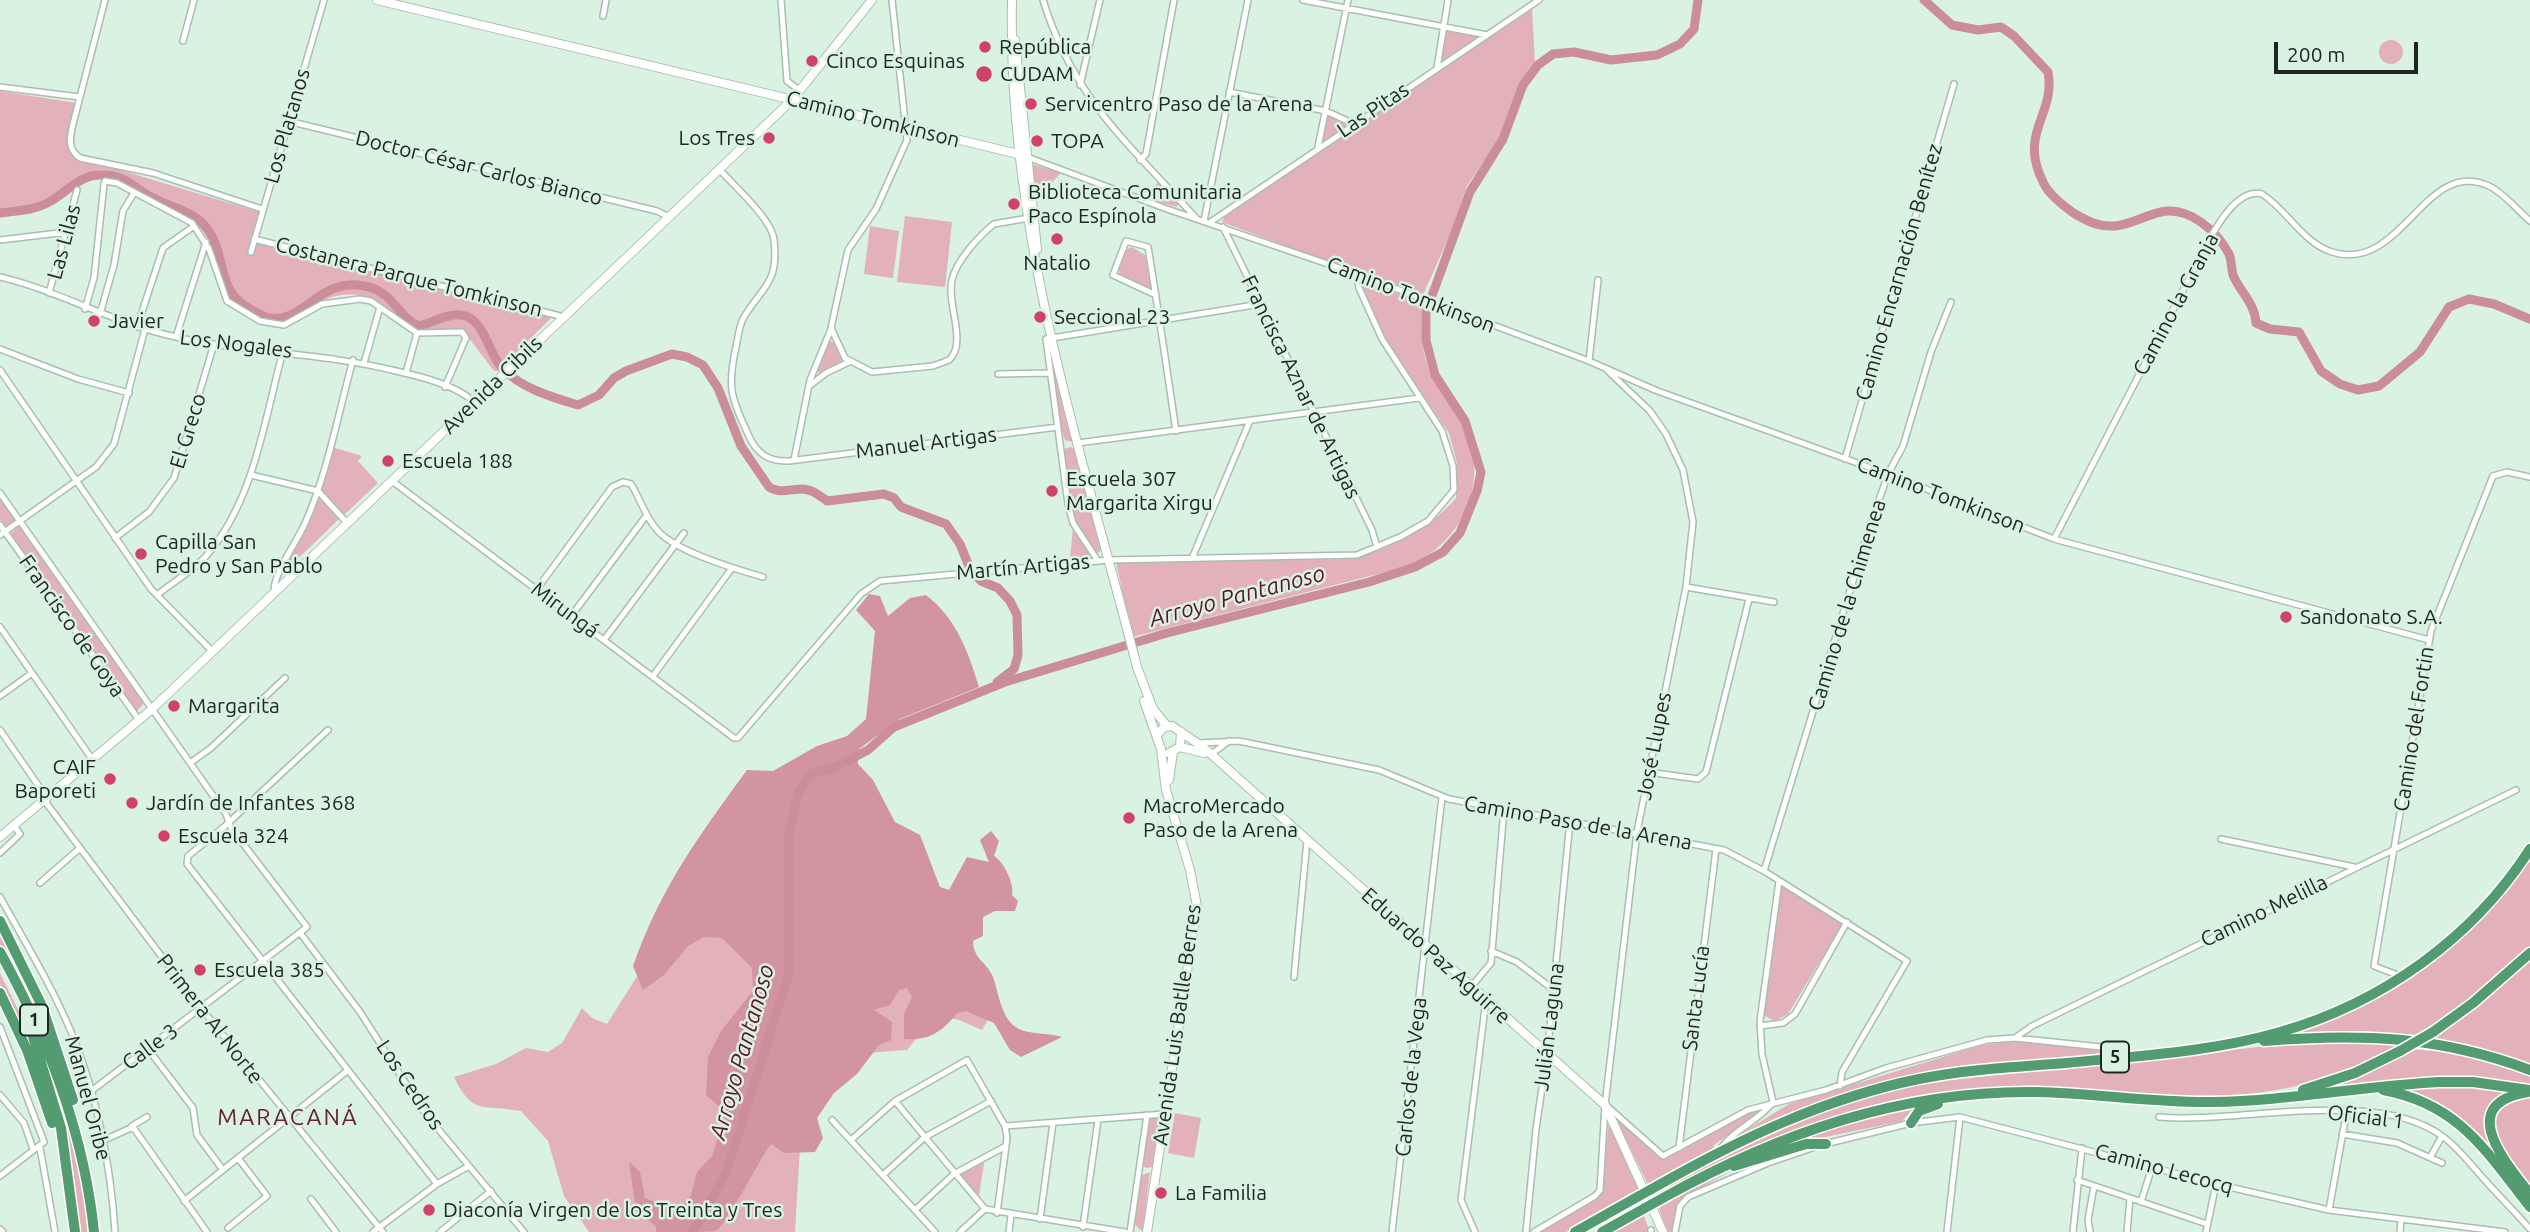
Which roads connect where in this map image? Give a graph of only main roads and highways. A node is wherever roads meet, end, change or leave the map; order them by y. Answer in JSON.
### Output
{"nodes":[{"id":1,"x":2530,"y":849,"type":"edge"},
{"id":2,"x":0,"y":921,"type":"edge"},
{"id":3,"x":0,"y":952,"type":"edge"},
{"id":4,"x":2530,"y":953,"type":"edge"},
{"id":5,"x":0,"y":964,"type":"edge"},
{"id":6,"x":0,"y":993,"type":"edge"},
{"id":7,"x":2221,"y":1045,"type":"junction"},
{"id":8,"x":2530,"y":1070,"type":"edge"},
{"id":9,"x":2362,"y":1090,"type":"junction"},
{"id":10,"x":2530,"y":1091,"type":"edge"},
{"id":11,"x":1998,"y":1093,"type":"junction"},
{"id":12,"x":2269,"y":1097,"type":"junction"},
{"id":13,"x":1917,"y":1119,"type":"road end"},
{"id":14,"x":1826,"y":1144,"type":"road end"},
{"id":15,"x":1702,"y":1176,"type":"junction"},
{"id":16,"x":86,"y":1177,"type":"junction"},
{"id":17,"x":2530,"y":1194,"type":"edge"},
{"id":18,"x":72,"y":1199,"type":"junction"},
{"id":19,"x":2530,"y":1207,"type":"edge"},
{"id":20,"x":75,"y":1232,"type":"edge"},
{"id":21,"x":94,"y":1232,"type":"edge"},
{"id":22,"x":1575,"y":1232,"type":"edge"},
{"id":23,"x":1602,"y":1232,"type":"edge"}],
"edges":[{"from":1,"to":7,"type":"highway","number":"5"},
{"from":2,"to":16,"type":"highway"},
{"from":3,"to":16,"type":"highway","number":"1"},
{"from":4,"to":12,"type":"highway","number":"5","bridge":true},
{"from":5,"to":18,"type":"highway","number":"1"},
{"from":6,"to":18,"type":"highway"},
{"from":7,"to":8,"type":"highway"},
{"from":7,"to":22,"type":"highway","number":"5","bridge":true},
{"from":9,"to":10,"type":"highway"},
{"from":9,"to":12,"type":"highway"},
{"from":9,"to":19,"type":"highway"},
{"from":10,"to":17,"type":"highway"},
{"from":11,"to":12,"type":"highway","number":"5"},
{"from":11,"to":13,"type":"highway"},
{"from":11,"to":15,"type":"highway","number":"5"},
{"from":14,"to":15,"type":"highway"},
{"from":15,"to":23,"type":"highway","number":"5","bridge":true},
{"from":16,"to":21,"type":"highway","number":"1"},
{"from":18,"to":20,"type":"highway","number":"1"}]}
